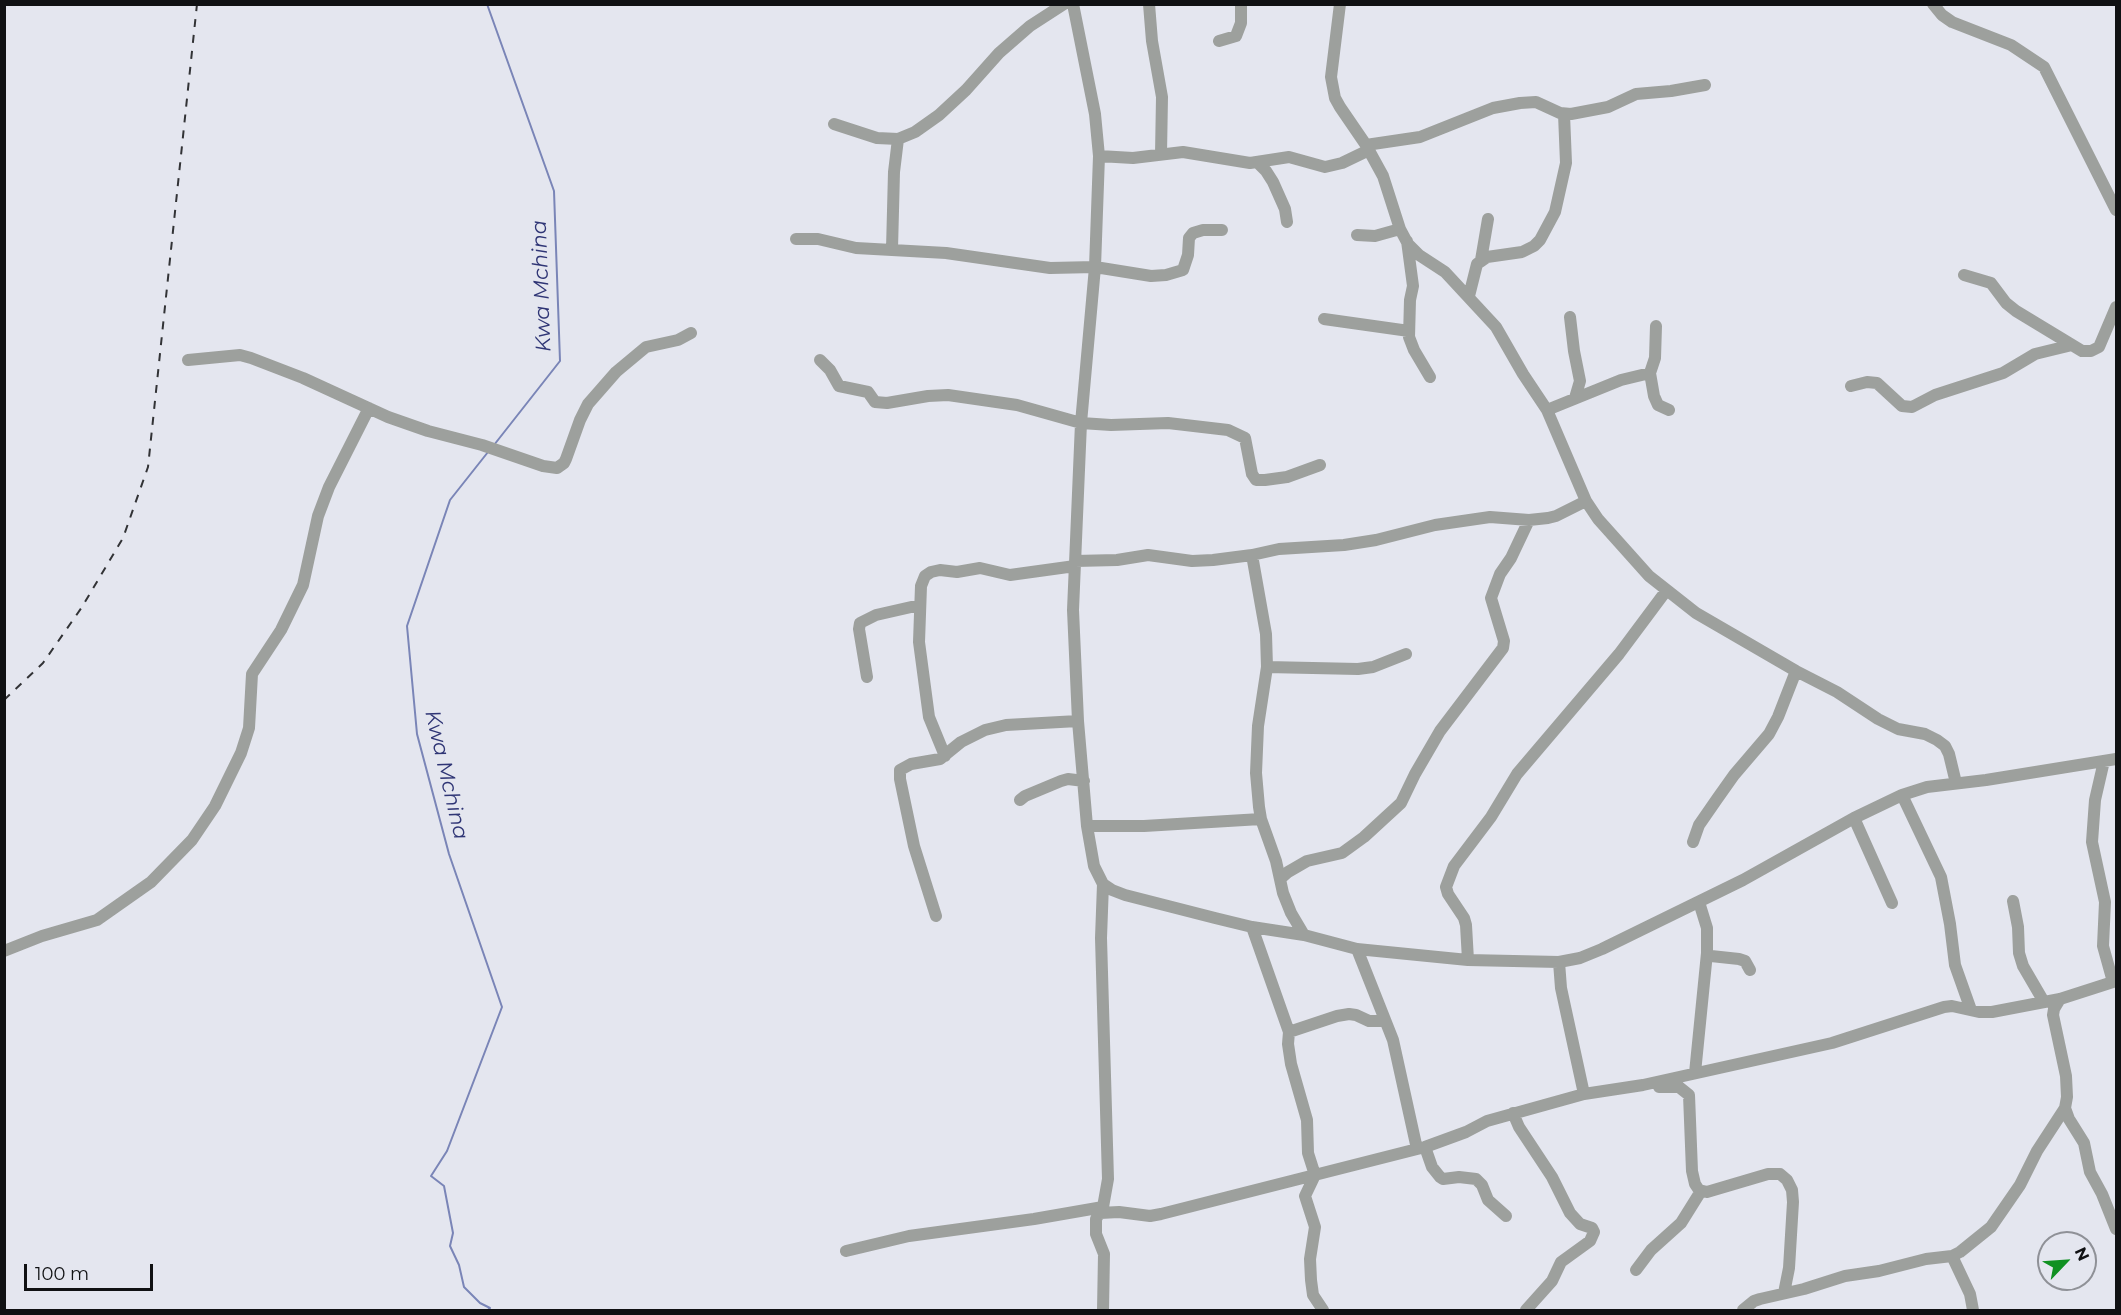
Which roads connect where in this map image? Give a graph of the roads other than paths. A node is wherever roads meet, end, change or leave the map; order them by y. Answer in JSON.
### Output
{"nodes":[{"id":1,"x":1064,"y":4,"type":"edge"},
{"id":2,"x":1073,"y":4,"type":"edge"},
{"id":3,"x":1149,"y":4,"type":"edge"},
{"id":4,"x":1241,"y":4,"type":"edge"},
{"id":5,"x":1340,"y":4,"type":"edge"},
{"id":6,"x":1933,"y":4,"type":"edge"},
{"id":7,"x":1219,"y":41,"type":"dead end"},
{"id":8,"x":1705,"y":85,"type":"dead end"},
{"id":9,"x":1564,"y":114,"type":"junction"},
{"id":10,"x":834,"y":124,"type":"dead end"},
{"id":11,"x":898,"y":139,"type":"junction"},
{"id":12,"x":1368,"y":148,"type":"junction"},
{"id":13,"x":1161,"y":154,"type":"junction"},
{"id":14,"x":1099,"y":156,"type":"junction"},
{"id":15,"x":1257,"y":162,"type":"junction"},
{"id":16,"x":2116,"y":210,"type":"edge"},
{"id":17,"x":1488,"y":219,"type":"dead end"},
{"id":18,"x":1287,"y":222,"type":"dead end"},
{"id":19,"x":1222,"y":230,"type":"dead end"},
{"id":20,"x":1357,"y":235,"type":"dead end"},
{"id":21,"x":1403,"y":235,"type":"junction"},
{"id":22,"x":796,"y":239,"type":"dead end"},
{"id":23,"x":892,"y":249,"type":"junction"},
{"id":24,"x":1481,"y":260,"type":"junction"},
{"id":25,"x":1095,"y":267,"type":"junction"},
{"id":26,"x":1964,"y":275,"type":"dead end"},
{"id":27,"x":1469,"y":297,"type":"junction"},
{"id":28,"x":2116,"y":307,"type":"edge"},
{"id":29,"x":1570,"y":317,"type":"dead end"},
{"id":30,"x":1324,"y":319,"type":"dead end"},
{"id":31,"x":1656,"y":326,"type":"dead end"},
{"id":32,"x":1409,"y":331,"type":"junction"},
{"id":33,"x":692,"y":333,"type":"dead end"},
{"id":34,"x":2072,"y":345,"type":"junction"},
{"id":35,"x":188,"y":360,"type":"dead end"},
{"id":36,"x":820,"y":360,"type":"dead end"},
{"id":37,"x":1650,"y":373,"type":"junction"},
{"id":38,"x":1430,"y":377,"type":"dead end"},
{"id":39,"x":1851,"y":386,"type":"dead end"},
{"id":40,"x":1575,"y":398,"type":"junction"},
{"id":41,"x":369,"y":408,"type":"junction"},
{"id":42,"x":1547,"y":410,"type":"junction"},
{"id":43,"x":1669,"y":410,"type":"dead end"},
{"id":44,"x":1081,"y":423,"type":"junction"},
{"id":45,"x":1320,"y":465,"type":"dead end"},
{"id":46,"x":1586,"y":501,"type":"junction"},
{"id":47,"x":1529,"y":520,"type":"junction"},
{"id":48,"x":1252,"y":555,"type":"junction"},
{"id":49,"x":1075,"y":564,"type":"junction"},
{"id":50,"x":1666,"y":591,"type":"junction"},
{"id":51,"x":920,"y":605,"type":"junction"},
{"id":52,"x":1407,"y":654,"type":"dead end"},
{"id":53,"x":1267,"y":667,"type":"junction"},
{"id":54,"x":1796,"y":671,"type":"junction"},
{"id":55,"x":867,"y":677,"type":"dead end"},
{"id":56,"x":1078,"y":721,"type":"junction"},
{"id":57,"x":945,"y":756,"type":"junction"},
{"id":58,"x":2110,"y":760,"type":"edge"},
{"id":59,"x":1084,"y":781,"type":"junction"},
{"id":60,"x":1956,"y":783,"type":"junction"},
{"id":61,"x":1902,"y":795,"type":"junction"},
{"id":62,"x":1020,"y":800,"type":"dead end"},
{"id":63,"x":1854,"y":818,"type":"junction"},
{"id":64,"x":1261,"y":819,"type":"junction"},
{"id":65,"x":1087,"y":826,"type":"junction"},
{"id":66,"x":1693,"y":842,"type":"dead end"},
{"id":67,"x":1280,"y":879,"type":"junction"},
{"id":68,"x":1103,"y":884,"type":"junction"},
{"id":69,"x":2116,"y":894,"type":"edge"},
{"id":70,"x":2013,"y":901,"type":"dead end"},
{"id":71,"x":1699,"y":902,"type":"junction"},
{"id":72,"x":2105,"y":902,"type":"junction"},
{"id":73,"x":1892,"y":903,"type":"dead end"},
{"id":74,"x":936,"y":916,"type":"dead end"},
{"id":75,"x":1252,"y":927,"type":"junction"},
{"id":76,"x":1304,"y":935,"type":"junction"},
{"id":77,"x":1357,"y":949,"type":"junction"},
{"id":78,"x":4,"y":951,"type":"edge"},
{"id":79,"x":1707,"y":953,"type":"junction"},
{"id":80,"x":1468,"y":960,"type":"junction"},
{"id":81,"x":1558,"y":962,"type":"junction"},
{"id":82,"x":1750,"y":970,"type":"dead end"},
{"id":83,"x":2115,"y":982,"type":"edge"},
{"id":84,"x":2060,"y":999,"type":"junction"},
{"id":85,"x":2044,"y":1002,"type":"junction"},
{"id":86,"x":1971,"y":1010,"type":"junction"},
{"id":87,"x":1385,"y":1021,"type":"junction"},
{"id":88,"x":1289,"y":1032,"type":"junction"},
{"id":89,"x":1695,"y":1073,"type":"junction"},
{"id":90,"x":1643,"y":1085,"type":"junction"},
{"id":91,"x":1584,"y":1094,"type":"junction"},
{"id":92,"x":2065,"y":1108,"type":"junction"},
{"id":93,"x":1513,"y":1113,"type":"junction"},
{"id":94,"x":1421,"y":1148,"type":"junction"},
{"id":95,"x":1315,"y":1174,"type":"junction"},
{"id":96,"x":1701,"y":1191,"type":"junction"},
{"id":97,"x":1101,"y":1210,"type":"junction"},
{"id":98,"x":1506,"y":1216,"type":"dead end"},
{"id":99,"x":2116,"y":1229,"type":"edge"},
{"id":100,"x":846,"y":1251,"type":"dead end"},
{"id":101,"x":1952,"y":1256,"type":"junction"},
{"id":102,"x":1636,"y":1270,"type":"dead end"},
{"id":103,"x":1784,"y":1293,"type":"junction"},
{"id":104,"x":1974,"y":1310,"type":"edge"},
{"id":105,"x":1103,"y":1311,"type":"edge"},
{"id":106,"x":1323,"y":1311,"type":"edge"},
{"id":107,"x":1526,"y":1311,"type":"edge"},
{"id":108,"x":1743,"y":1311,"type":"edge"}],
"edges":[{"from":1,"to":11,"type":"street"},
{"from":2,"to":14,"type":"street"},
{"from":3,"to":13,"type":"street"},
{"from":4,"to":7,"type":"street"},
{"from":5,"to":12,"type":"street"},
{"from":6,"to":16,"type":"street"},
{"from":8,"to":9,"type":"street"},
{"from":9,"to":12,"type":"street"},
{"from":9,"to":24,"type":"street"},
{"from":10,"to":11,"type":"street"},
{"from":11,"to":23,"type":"street"},
{"from":12,"to":15,"type":"street"},
{"from":12,"to":21,"type":"street"},
{"from":13,"to":14,"type":"street"},
{"from":13,"to":15,"type":"street"},
{"from":14,"to":25,"type":"street"},
{"from":15,"to":18,"type":"street"},
{"from":17,"to":24,"type":"street"},
{"from":19,"to":25,"type":"street"},
{"from":20,"to":21,"type":"street"},
{"from":21,"to":27,"type":"street"},
{"from":21,"to":32,"type":"street"},
{"from":22,"to":23,"type":"street"},
{"from":23,"to":25,"type":"street"},
{"from":24,"to":27,"type":"street"},
{"from":25,"to":44,"type":"street"},
{"from":26,"to":34,"type":"street"},
{"from":27,"to":42,"type":"street"},
{"from":28,"to":34,"type":"street"},
{"from":29,"to":40,"type":"street"},
{"from":30,"to":32,"type":"street"},
{"from":31,"to":37,"type":"street"},
{"from":32,"to":38,"type":"street"},
{"from":33,"to":41,"type":"street"},
{"from":34,"to":39,"type":"street"},
{"from":35,"to":41,"type":"street"},
{"from":36,"to":44,"type":"street"},
{"from":37,"to":40,"type":"street"},
{"from":37,"to":43,"type":"street"},
{"from":40,"to":42,"type":"street"},
{"from":41,"to":78,"type":"street"},
{"from":42,"to":46,"type":"street"},
{"from":44,"to":45,"type":"street"},
{"from":44,"to":49,"type":"street"},
{"from":46,"to":47,"type":"street"},
{"from":46,"to":50,"type":"street"},
{"from":47,"to":48,"type":"street"},
{"from":47,"to":67,"type":"street"},
{"from":48,"to":49,"type":"street"},
{"from":48,"to":53,"type":"street"},
{"from":49,"to":51,"type":"street"},
{"from":49,"to":56,"type":"street"},
{"from":50,"to":54,"type":"street"},
{"from":50,"to":80,"type":"street"},
{"from":51,"to":55,"type":"street"},
{"from":51,"to":57,"type":"street"},
{"from":52,"to":53,"type":"street"},
{"from":53,"to":64,"type":"street"},
{"from":54,"to":60,"type":"street"},
{"from":54,"to":66,"type":"street"},
{"from":56,"to":57,"type":"street"},
{"from":56,"to":59,"type":"street"},
{"from":57,"to":74,"type":"street"},
{"from":58,"to":60,"type":"street"},
{"from":58,"to":72,"type":"street"},
{"from":59,"to":62,"type":"street"},
{"from":59,"to":65,"type":"street"},
{"from":60,"to":61,"type":"street"},
{"from":61,"to":63,"type":"street"},
{"from":61,"to":86,"type":"street"},
{"from":63,"to":71,"type":"street"},
{"from":63,"to":73,"type":"street"},
{"from":64,"to":65,"type":"street"},
{"from":64,"to":67,"type":"street"},
{"from":65,"to":68,"type":"street"},
{"from":67,"to":76,"type":"street"},
{"from":68,"to":75,"type":"street"},
{"from":68,"to":97,"type":"street"},
{"from":69,"to":72,"type":"street"},
{"from":70,"to":85,"type":"street"},
{"from":71,"to":79,"type":"street"},
{"from":71,"to":81,"type":"street"},
{"from":72,"to":83,"type":"street"},
{"from":75,"to":76,"type":"street"},
{"from":75,"to":88,"type":"street"},
{"from":76,"to":77,"type":"street"},
{"from":77,"to":80,"type":"street"},
{"from":77,"to":87,"type":"street"},
{"from":79,"to":82,"type":"street"},
{"from":79,"to":89,"type":"street"},
{"from":80,"to":81,"type":"street"},
{"from":81,"to":91,"type":"street"},
{"from":83,"to":84,"type":"street"},
{"from":84,"to":85,"type":"street"},
{"from":84,"to":92,"type":"street"},
{"from":85,"to":86,"type":"street"},
{"from":86,"to":89,"type":"street"},
{"from":87,"to":88,"type":"street"},
{"from":87,"to":94,"type":"street"},
{"from":88,"to":95,"type":"street"},
{"from":89,"to":90,"type":"street"},
{"from":90,"to":91,"type":"street"},
{"from":90,"to":96,"type":"street"},
{"from":91,"to":93,"type":"street"},
{"from":92,"to":99,"type":"street"},
{"from":92,"to":101,"type":"street"},
{"from":93,"to":94,"type":"street"},
{"from":93,"to":107,"type":"street"},
{"from":94,"to":95,"type":"street"},
{"from":94,"to":98,"type":"street"},
{"from":95,"to":97,"type":"street"},
{"from":95,"to":106,"type":"street"},
{"from":96,"to":102,"type":"street"},
{"from":96,"to":103,"type":"street"},
{"from":97,"to":100,"type":"street"},
{"from":97,"to":105,"type":"street"},
{"from":101,"to":103,"type":"street"},
{"from":101,"to":104,"type":"street"},
{"from":103,"to":108,"type":"street"}]}
